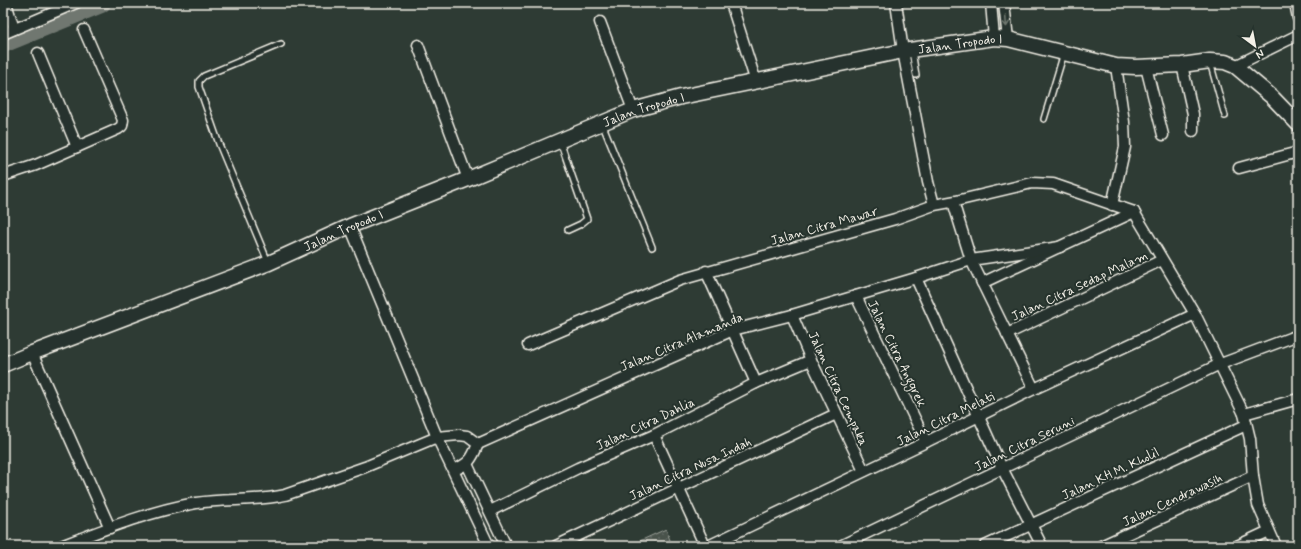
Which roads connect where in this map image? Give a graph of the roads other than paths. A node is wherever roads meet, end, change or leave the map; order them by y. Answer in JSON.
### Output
{"nodes":[{"id":1,"x":6,"y":3,"type":"edge"},
{"id":2,"x":76,"y":3,"type":"edge"},
{"id":3,"x":732,"y":3,"type":"edge"},
{"id":4,"x":896,"y":3,"type":"edge"},
{"id":5,"x":991,"y":3,"type":"edge"},
{"id":6,"x":1004,"y":3,"type":"edge"},
{"id":7,"x":1295,"y":3,"type":"edge"},
{"id":8,"x":61,"y":6,"type":"edge"},
{"id":9,"x":1298,"y":18,"type":"edge"},
{"id":10,"x":600,"y":22,"type":"dead end"},
{"id":11,"x":14,"y":29,"type":"junction"},
{"id":12,"x":84,"y":30,"type":"dead end"},
{"id":13,"x":3,"y":34,"type":"edge"},
{"id":14,"x":1298,"y":35,"type":"edge"},
{"id":15,"x":1001,"y":39,"type":"junction"},
{"id":16,"x":281,"y":44,"type":"dead end"},
{"id":17,"x":418,"y":45,"type":"dead end"},
{"id":18,"x":908,"y":50,"type":"junction"},
{"id":19,"x":38,"y":53,"type":"dead end"},
{"id":20,"x":1064,"y":53,"type":"junction"},
{"id":21,"x":1210,"y":61,"type":"junction"},
{"id":22,"x":1182,"y":64,"type":"junction"},
{"id":23,"x":1116,"y":66,"type":"junction"},
{"id":24,"x":1235,"y":66,"type":"junction"},
{"id":25,"x":1146,"y":67,"type":"junction"},
{"id":26,"x":916,"y":75,"type":"dead end"},
{"id":27,"x":756,"y":82,"type":"junction"},
{"id":28,"x":633,"y":110,"type":"junction"},
{"id":29,"x":1225,"y":116,"type":"dead end"},
{"id":30,"x":1044,"y":119,"type":"dead end"},
{"id":31,"x":602,"y":122,"type":"junction"},
{"id":32,"x":1298,"y":124,"type":"edge"},
{"id":33,"x":1194,"y":131,"type":"dead end"},
{"id":34,"x":1163,"y":135,"type":"dead end"},
{"id":35,"x":560,"y":141,"type":"junction"},
{"id":36,"x":77,"y":147,"type":"junction"},
{"id":37,"x":1298,"y":152,"type":"edge"},
{"id":38,"x":1239,"y":168,"type":"dead end"},
{"id":39,"x":3,"y":176,"type":"edge"},
{"id":40,"x":468,"y":179,"type":"junction"},
{"id":41,"x":953,"y":202,"type":"junction"},
{"id":42,"x":934,"y":205,"type":"junction"},
{"id":43,"x":1112,"y":205,"type":"junction"},
{"id":44,"x":1134,"y":212,"type":"junction"},
{"id":45,"x":350,"y":226,"type":"junction"},
{"id":46,"x":568,"y":230,"type":"dead end"},
{"id":47,"x":1060,"y":246,"type":"junction"},
{"id":48,"x":652,"y":247,"type":"dead end"},
{"id":49,"x":971,"y":260,"type":"junction"},
{"id":50,"x":1162,"y":260,"type":"junction"},
{"id":51,"x":269,"y":263,"type":"junction"},
{"id":52,"x":706,"y":271,"type":"junction"},
{"id":53,"x":916,"y":278,"type":"junction"},
{"id":54,"x":982,"y":283,"type":"junction"},
{"id":55,"x":856,"y":296,"type":"junction"},
{"id":56,"x":1195,"y":314,"type":"junction"},
{"id":57,"x":792,"y":315,"type":"junction"},
{"id":58,"x":733,"y":330,"type":"junction"},
{"id":59,"x":1006,"y":334,"type":"junction"},
{"id":60,"x":1298,"y":335,"type":"edge"},
{"id":61,"x":528,"y":345,"type":"dead end"},
{"id":62,"x":32,"y":353,"type":"junction"},
{"id":63,"x":811,"y":360,"type":"junction"},
{"id":64,"x":1219,"y":364,"type":"junction"},
{"id":65,"x":3,"y":365,"type":"edge"},
{"id":66,"x":756,"y":383,"type":"junction"},
{"id":67,"x":1034,"y":389,"type":"junction"},
{"id":68,"x":1298,"y":399,"type":"edge"},
{"id":69,"x":836,"y":414,"type":"junction"},
{"id":70,"x":978,"y":417,"type":"junction"},
{"id":71,"x":1245,"y":420,"type":"junction"},
{"id":72,"x":654,"y":435,"type":"junction"},
{"id":73,"x":437,"y":437,"type":"junction"},
{"id":74,"x":926,"y":442,"type":"junction"},
{"id":75,"x":478,"y":444,"type":"junction"},
{"id":76,"x":467,"y":464,"type":"junction"},
{"id":77,"x":1002,"y":468,"type":"junction"},
{"id":78,"x":454,"y":470,"type":"junction"},
{"id":79,"x":864,"y":471,"type":"junction"},
{"id":80,"x":1254,"y":476,"type":"junction"},
{"id":81,"x":678,"y":487,"type":"junction"},
{"id":82,"x":490,"y":511,"type":"junction"},
{"id":83,"x":1030,"y":524,"type":"junction"},
{"id":84,"x":110,"y":528,"type":"junction"},
{"id":85,"x":1269,"y":531,"type":"junction"},
{"id":86,"x":61,"y":546,"type":"edge"},
{"id":87,"x":489,"y":546,"type":"edge"},
{"id":88,"x":506,"y":546,"type":"edge"},
{"id":89,"x":556,"y":546,"type":"edge"},
{"id":90,"x":707,"y":546,"type":"edge"},
{"id":91,"x":840,"y":546,"type":"edge"},
{"id":92,"x":985,"y":546,"type":"edge"},
{"id":93,"x":1042,"y":546,"type":"edge"},
{"id":94,"x":1101,"y":546,"type":"edge"},
{"id":95,"x":1237,"y":546,"type":"edge"},
{"id":96,"x":1276,"y":546,"type":"edge"}],
"edges":[{"from":1,"to":11,"type":"street"},
{"from":2,"to":8,"type":"street"},
{"from":3,"to":27,"type":"street"},
{"from":4,"to":18,"type":"street"},
{"from":5,"to":15,"type":"street"},
{"from":6,"to":15,"type":"street","one_way":true},
{"from":7,"to":9,"type":"street"},
{"from":8,"to":11,"type":"street"},
{"from":10,"to":28,"type":"street"},
{"from":11,"to":13,"type":"street"},
{"from":12,"to":36,"type":"street"},
{"from":14,"to":24,"type":"street"},
{"from":15,"to":18,"type":"street","name":"Jalan Tropodo I"},
{"from":15,"to":20,"type":"street","name":"Jalan Tropodo I"},
{"from":16,"to":51,"type":"lane"},
{"from":17,"to":40,"type":"street"},
{"from":18,"to":26,"type":"lane"},
{"from":18,"to":27,"type":"street","name":"Jalan Tropodo I"},
{"from":18,"to":42,"type":"street"},
{"from":19,"to":36,"type":"street"},
{"from":20,"to":23,"type":"street","name":"Jalan Tropodo I"},
{"from":20,"to":30,"type":"lane"},
{"from":21,"to":22,"type":"street","name":"Jalan Tropodo I"},
{"from":21,"to":24,"type":"street","name":"Jalan Tropodo I"},
{"from":21,"to":29,"type":"lane"},
{"from":22,"to":25,"type":"street","name":"Jalan Tropodo I"},
{"from":22,"to":33,"type":"street"},
{"from":23,"to":25,"type":"street","name":"Jalan Tropodo I"},
{"from":23,"to":43,"type":"street"},
{"from":24,"to":32,"type":"street","name":"Jalan Tropodo I"},
{"from":25,"to":34,"type":"street"},
{"from":27,"to":28,"type":"street","name":"Jalan Tropodo I"},
{"from":28,"to":31,"type":"street","name":"Jalan Tropodo I"},
{"from":31,"to":35,"type":"street","name":"Jalan Tropodo I"},
{"from":31,"to":48,"type":"lane"},
{"from":35,"to":40,"type":"street","name":"Jalan Tropodo I"},
{"from":35,"to":46,"type":"lane"},
{"from":36,"to":39,"type":"street"},
{"from":37,"to":38,"type":"street"},
{"from":40,"to":45,"type":"street","name":"Jalan Tropodo I"},
{"from":41,"to":42,"type":"street","name":"Jalan Citra Mawar"},
{"from":41,"to":43,"type":"street","name":"Jalan Citra Mawar"},
{"from":41,"to":49,"type":"street","name":"Jalan Citra Sedap Malam"},
{"from":42,"to":52,"type":"street","name":"Jalan Citra Mawar"},
{"from":43,"to":44,"type":"street","name":"Jalan Citra Mawar"},
{"from":44,"to":47,"type":"street"},
{"from":44,"to":50,"type":"street"},
{"from":45,"to":51,"type":"street","name":"Jalan Tropodo I"},
{"from":45,"to":73,"type":"street"},
{"from":47,"to":49,"type":"street","name":"Jalan Citra Alamanda"},
{"from":47,"to":54,"type":"street"},
{"from":49,"to":53,"type":"street","name":"Jalan Citra Alamanda"},
{"from":49,"to":54,"type":"street","name":"Jalan Citra Sedap Malam"},
{"from":50,"to":56,"type":"street"},
{"from":50,"to":59,"type":"street","name":"Jalan Citra Sedap Malam"},
{"from":51,"to":62,"type":"street","name":"Jalan Tropodo I"},
{"from":52,"to":58,"type":"street"},
{"from":52,"to":61,"type":"street","name":"Jalan Citra Mawar"},
{"from":53,"to":55,"type":"street","name":"Jalan Citra Alamanda"},
{"from":53,"to":70,"type":"street"},
{"from":54,"to":59,"type":"street","name":"Jalan Citra Sedap Malam"},
{"from":55,"to":57,"type":"street","name":"Jalan Citra Alamanda"},
{"from":55,"to":74,"type":"street","name":"Jalan Citra Anggrek"},
{"from":56,"to":64,"type":"street"},
{"from":56,"to":67,"type":"street","name":"Jalan Citra Melati"},
{"from":57,"to":58,"type":"street","name":"Jalan Citra Alamanda"},
{"from":57,"to":63,"type":"street","name":"Jalan Citra Cempaka"},
{"from":58,"to":66,"type":"street"},
{"from":58,"to":75,"type":"street","name":"Jalan Citra Alamanda"},
{"from":59,"to":67,"type":"street","name":"Jalan Citra Sedap Malam"},
{"from":60,"to":64,"type":"street","name":"Jalan Citra Seruni"},
{"from":62,"to":65,"type":"street","name":"Jalan Tropodo I"},
{"from":62,"to":84,"type":"street"},
{"from":63,"to":66,"type":"street","name":"Jalan Citra Dahlia"},
{"from":63,"to":69,"type":"street","name":"Jalan Citra Cempaka"},
{"from":64,"to":71,"type":"street"},
{"from":64,"to":77,"type":"street","name":"Jalan Citra Seruni"},
{"from":66,"to":72,"type":"street","name":"Jalan Citra Dahlia"},
{"from":67,"to":70,"type":"street","name":"Jalan Citra Melati"},
{"from":68,"to":71,"type":"street","name":"Jalan KH M. Kholil"},
{"from":69,"to":79,"type":"street","name":"Jalan Citra Cempaka"},
{"from":69,"to":81,"type":"street","name":"Jalan Citra Nusa Indah"},
{"from":70,"to":74,"type":"street","name":"Jalan Citra Melati"},
{"from":70,"to":77,"type":"street"},
{"from":71,"to":80,"type":"street"},
{"from":71,"to":83,"type":"street","name":"Jalan KH M. Kholil"},
{"from":72,"to":81,"type":"street"},
{"from":72,"to":82,"type":"street","name":"Jalan Citra Dahlia"},
{"from":73,"to":75,"type":"street"},
{"from":73,"to":78,"type":"street"},
{"from":73,"to":84,"type":"street"},
{"from":74,"to":79,"type":"street","name":"Jalan Citra Melati"},
{"from":75,"to":76,"type":"street"},
{"from":76,"to":78,"type":"street"},
{"from":76,"to":82,"type":"street"},
{"from":77,"to":83,"type":"street"},
{"from":77,"to":91,"type":"street","name":"Jalan Citra Seruni"},
{"from":78,"to":87,"type":"street"},
{"from":79,"to":90,"type":"street","name":"Jalan Citra Melati"},
{"from":80,"to":85,"type":"street"},
{"from":80,"to":94,"type":"street","name":"Jalan Cendrawasih"},
{"from":81,"to":89,"type":"street","name":"Jalan Citra Nusa Indah"},
{"from":81,"to":90,"type":"street"},
{"from":82,"to":88,"type":"street"},
{"from":83,"to":92,"type":"street","name":"Jalan KH M. Kholil"},
{"from":83,"to":93,"type":"street"},
{"from":84,"to":86,"type":"street"},
{"from":85,"to":95,"type":"street"},
{"from":85,"to":96,"type":"street"}]}
